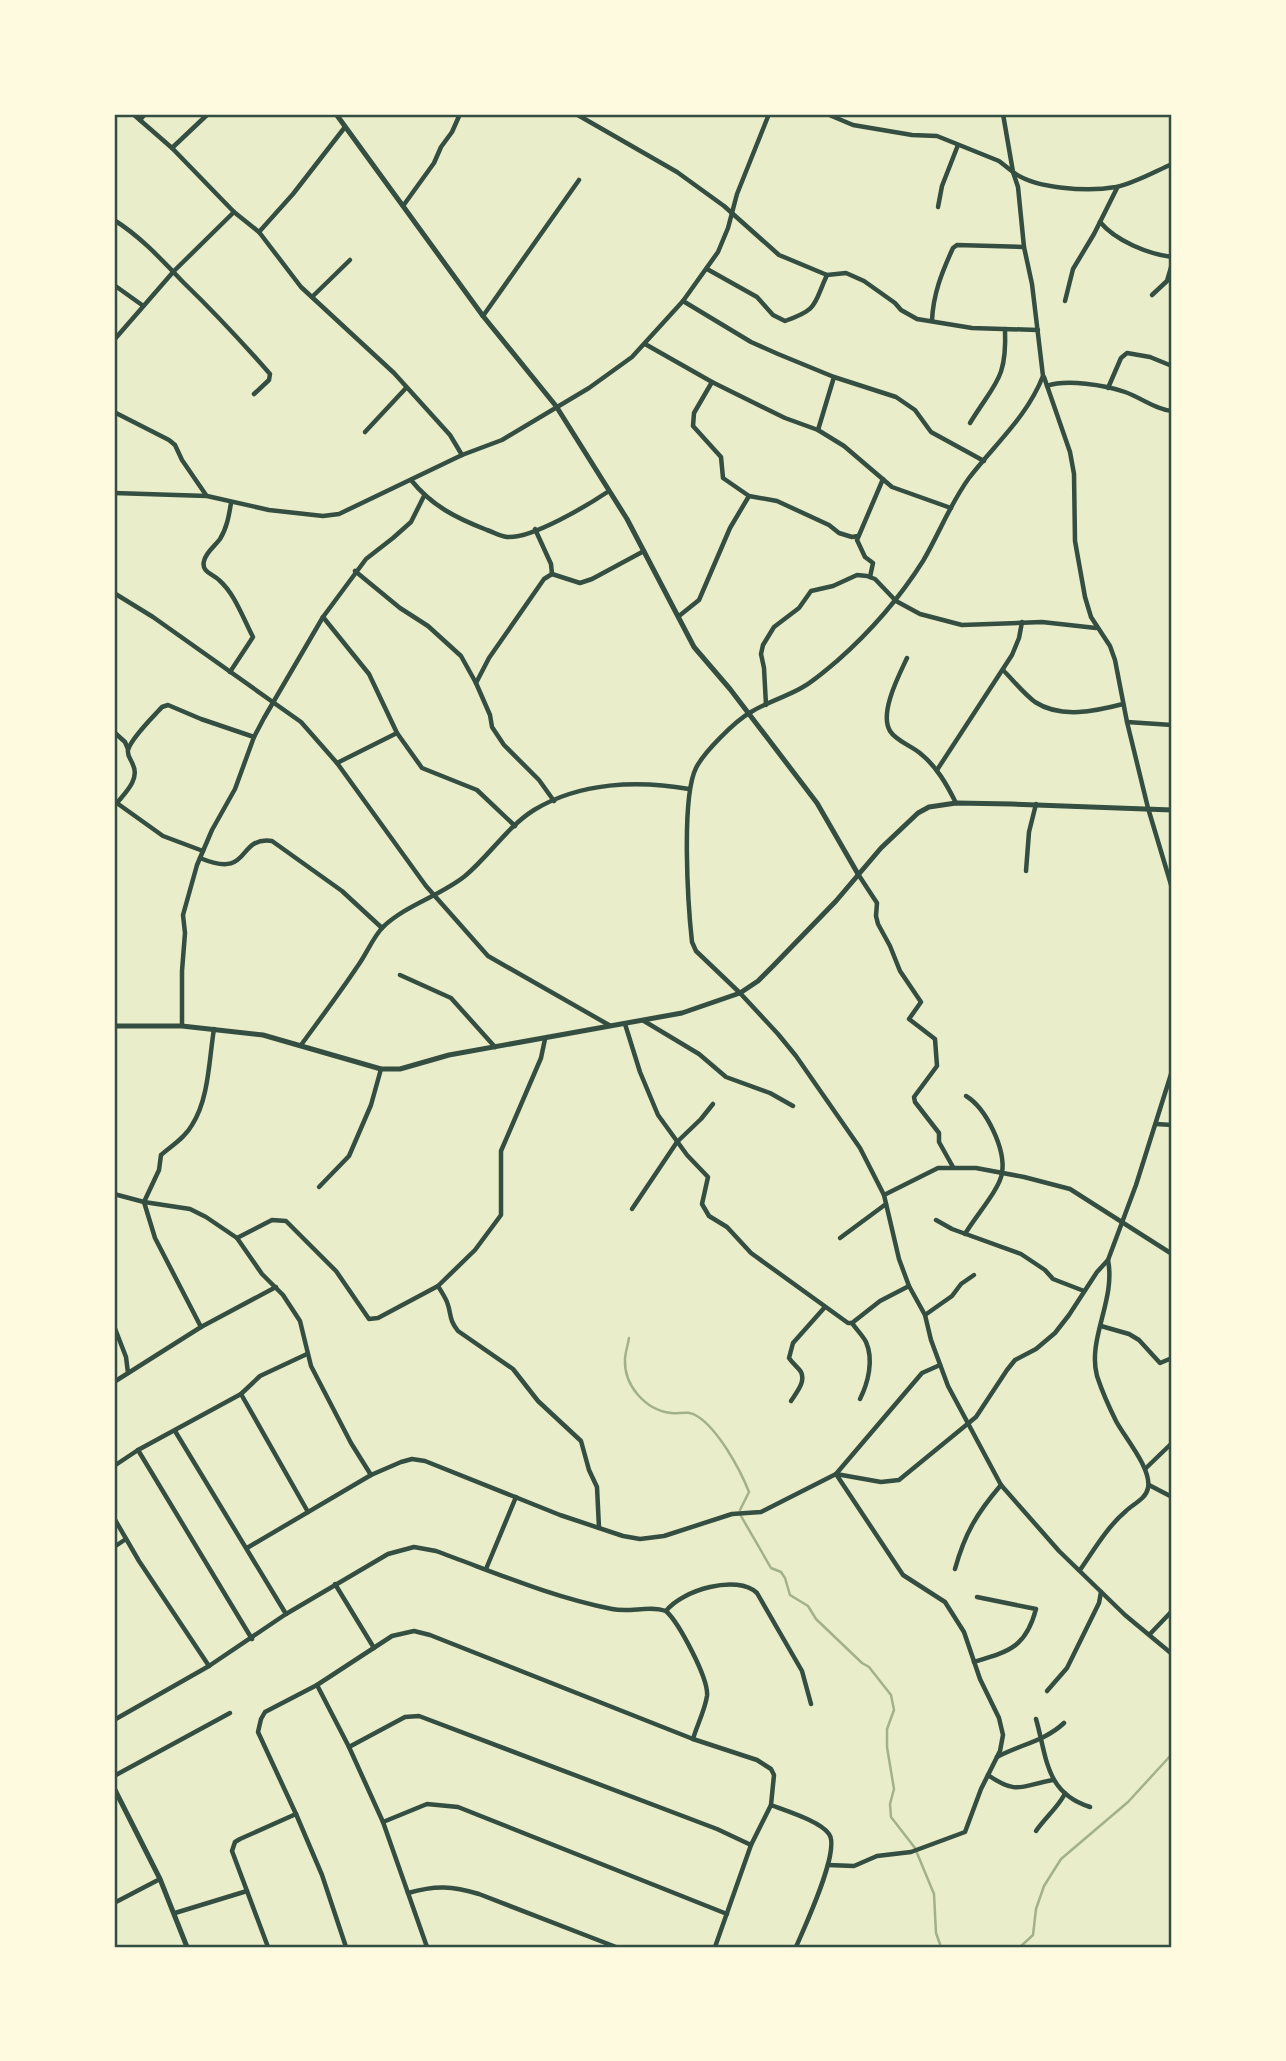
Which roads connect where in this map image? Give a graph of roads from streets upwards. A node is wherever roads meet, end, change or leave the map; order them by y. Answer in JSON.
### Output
{"nodes":[{"id":1,"x":133,"y":114,"type":"edge"},
{"id":2,"x":145,"y":114,"type":"edge"},
{"id":3,"x":208,"y":114,"type":"edge"},
{"id":4,"x":336,"y":114,"type":"edge"},
{"id":5,"x":460,"y":114,"type":"edge"},
{"id":6,"x":576,"y":114,"type":"edge"},
{"id":7,"x":769,"y":114,"type":"edge"},
{"id":8,"x":827,"y":114,"type":"edge"},
{"id":9,"x":1003,"y":114,"type":"edge"},
{"id":10,"x":1172,"y":114,"type":"edge"},
{"id":11,"x":140,"y":120,"type":"junction"},
{"id":12,"x":345,"y":127,"type":"junction"},
{"id":13,"x":1172,"y":128,"type":"edge"},
{"id":14,"x":958,"y":145,"type":"junction"},
{"id":15,"x":172,"y":148,"type":"junction"},
{"id":16,"x":1172,"y":164,"type":"edge"},
{"id":17,"x":1013,"y":172,"type":"junction"},
{"id":18,"x":579,"y":180,"type":"dead end"},
{"id":19,"x":1117,"y":187,"type":"junction"},
{"id":20,"x":402,"y":207,"type":"junction"},
{"id":21,"x":938,"y":207,"type":"dead end"},
{"id":22,"x":234,"y":212,"type":"junction"},
{"id":23,"x":731,"y":212,"type":"junction"},
{"id":24,"x":114,"y":220,"type":"edge"},
{"id":25,"x":1100,"y":222,"type":"junction"},
{"id":26,"x":259,"y":232,"type":"junction"},
{"id":27,"x":1024,"y":247,"type":"junction"},
{"id":28,"x":1172,"y":257,"type":"edge"},
{"id":29,"x":351,"y":260,"type":"dead end"},
{"id":30,"x":1172,"y":264,"type":"edge"},
{"id":31,"x":707,"y":270,"type":"junction"},
{"id":32,"x":174,"y":271,"type":"junction"},
{"id":33,"x":827,"y":275,"type":"junction"},
{"id":34,"x":1171,"y":275,"type":"edge"},
{"id":35,"x":114,"y":285,"type":"edge"},
{"id":36,"x":1153,"y":295,"type":"dead end"},
{"id":37,"x":312,"y":297,"type":"junction"},
{"id":38,"x":683,"y":301,"type":"junction"},
{"id":39,"x":1065,"y":301,"type":"dead end"},
{"id":40,"x":142,"y":305,"type":"junction"},
{"id":41,"x":483,"y":316,"type":"junction"},
{"id":42,"x":932,"y":321,"type":"junction"},
{"id":43,"x":1005,"y":329,"type":"junction"},
{"id":44,"x":1038,"y":330,"type":"junction"},
{"id":45,"x":114,"y":340,"type":"edge"},
{"id":46,"x":645,"y":344,"type":"junction"},
{"id":47,"x":1172,"y":366,"type":"edge"},
{"id":48,"x":1043,"y":376,"type":"junction"},
{"id":49,"x":834,"y":377,"type":"junction"},
{"id":50,"x":712,"y":382,"type":"junction"},
{"id":51,"x":1047,"y":386,"type":"junction"},
{"id":52,"x":406,"y":388,"type":"junction"},
{"id":53,"x":1108,"y":388,"type":"junction"},
{"id":54,"x":254,"y":394,"type":"dead end"},
{"id":55,"x":556,"y":406,"type":"junction"},
{"id":56,"x":1172,"y":411,"type":"edge"},
{"id":57,"x":116,"y":414,"type":"edge"},
{"id":58,"x":114,"y":419,"type":"edge"},
{"id":59,"x":970,"y":423,"type":"dead end"},
{"id":60,"x":818,"y":430,"type":"junction"},
{"id":61,"x":365,"y":432,"type":"dead end"},
{"id":62,"x":462,"y":455,"type":"junction"},
{"id":63,"x":984,"y":461,"type":"junction"},
{"id":64,"x":883,"y":479,"type":"junction"},
{"id":65,"x":411,"y":480,"type":"junction"},
{"id":66,"x":610,"y":490,"type":"junction"},
{"id":67,"x":114,"y":493,"type":"edge"},
{"id":68,"x":206,"y":496,"type":"junction"},
{"id":69,"x":424,"y":496,"type":"junction"},
{"id":70,"x":749,"y":496,"type":"junction"},
{"id":71,"x":232,"y":503,"type":"junction"},
{"id":72,"x":951,"y":508,"type":"junction"},
{"id":73,"x":535,"y":529,"type":"junction"},
{"id":74,"x":858,"y":537,"type":"junction"},
{"id":75,"x":645,"y":550,"type":"junction"},
{"id":76,"x":355,"y":571,"type":"junction"},
{"id":77,"x":552,"y":574,"type":"junction"},
{"id":78,"x":870,"y":577,"type":"junction"},
{"id":79,"x":114,"y":593,"type":"edge"},
{"id":80,"x":895,"y":601,"type":"junction"},
{"id":81,"x":679,"y":616,"type":"junction"},
{"id":82,"x":323,"y":617,"type":"junction"},
{"id":83,"x":1022,"y":622,"type":"junction"},
{"id":84,"x":1097,"y":628,"type":"junction"},
{"id":85,"x":907,"y":658,"type":"dead end"},
{"id":86,"x":1003,"y":670,"type":"junction"},
{"id":87,"x":230,"y":673,"type":"junction"},
{"id":88,"x":476,"y":683,"type":"junction"},
{"id":89,"x":274,"y":701,"type":"junction"},
{"id":90,"x":1124,"y":704,"type":"junction"},
{"id":91,"x":766,"y":705,"type":"junction"},
{"id":92,"x":749,"y":713,"type":"junction"},
{"id":93,"x":1127,"y":722,"type":"junction"},
{"id":94,"x":1172,"y":725,"type":"edge"},
{"id":95,"x":114,"y":732,"type":"edge"},
{"id":96,"x":397,"y":733,"type":"junction"},
{"id":97,"x":254,"y":737,"type":"junction"},
{"id":98,"x":128,"y":750,"type":"junction"},
{"id":99,"x":337,"y":763,"type":"junction"},
{"id":100,"x":937,"y":770,"type":"junction"},
{"id":101,"x":689,"y":789,"type":"junction"},
{"id":102,"x":554,"y":801,"type":"junction"},
{"id":103,"x":116,"y":802,"type":"edge"},
{"id":104,"x":956,"y":803,"type":"junction"},
{"id":105,"x":1036,"y":804,"type":"junction"},
{"id":106,"x":1148,"y":808,"type":"junction"},
{"id":107,"x":1172,"y":810,"type":"edge"},
{"id":108,"x":515,"y":826,"type":"junction"},
{"id":109,"x":203,"y":851,"type":"junction"},
{"id":110,"x":200,"y":858,"type":"junction"},
{"id":111,"x":1026,"y":871,"type":"dead end"},
{"id":112,"x":859,"y":874,"type":"junction"},
{"id":113,"x":1172,"y":888,"type":"edge"},
{"id":114,"x":434,"y":895,"type":"junction"},
{"id":115,"x":383,"y":928,"type":"junction"},
{"id":116,"x":400,"y":975,"type":"dead end"},
{"id":117,"x":740,"y":993,"type":"junction"},
{"id":118,"x":643,"y":1021,"type":"junction"},
{"id":119,"x":625,"y":1024,"type":"junction"},
{"id":120,"x":114,"y":1026,"type":"edge"},
{"id":121,"x":182,"y":1027,"type":"junction"},
{"id":122,"x":611,"y":1027,"type":"junction"},
{"id":123,"x":214,"y":1029,"type":"junction"},
{"id":124,"x":545,"y":1039,"type":"junction"},
{"id":125,"x":302,"y":1045,"type":"junction"},
{"id":126,"x":496,"y":1048,"type":"junction"},
{"id":127,"x":381,"y":1069,"type":"junction"},
{"id":128,"x":1172,"y":1071,"type":"edge"},
{"id":129,"x":966,"y":1096,"type":"dead end"},
{"id":130,"x":713,"y":1104,"type":"dead end"},
{"id":131,"x":793,"y":1106,"type":"dead end"},
{"id":132,"x":1156,"y":1124,"type":"junction"},
{"id":133,"x":1172,"y":1125,"type":"edge"},
{"id":134,"x":677,"y":1142,"type":"junction"},
{"id":135,"x":953,"y":1167,"type":"junction"},
{"id":136,"x":1002,"y":1173,"type":"junction"},
{"id":137,"x":318,"y":1187,"type":"dead end"},
{"id":138,"x":114,"y":1194,"type":"edge"},
{"id":139,"x":884,"y":1195,"type":"junction"},
{"id":140,"x":144,"y":1202,"type":"junction"},
{"id":141,"x":886,"y":1204,"type":"junction"},
{"id":142,"x":632,"y":1209,"type":"dead end"},
{"id":143,"x":936,"y":1220,"type":"dead end"},
{"id":144,"x":1122,"y":1223,"type":"junction"},
{"id":145,"x":965,"y":1234,"type":"junction"},
{"id":146,"x":237,"y":1238,"type":"junction"},
{"id":147,"x":840,"y":1238,"type":"dead end"},
{"id":148,"x":1172,"y":1254,"type":"edge"},
{"id":149,"x":1108,"y":1260,"type":"junction"},
{"id":150,"x":974,"y":1275,"type":"dead end"},
{"id":151,"x":438,"y":1286,"type":"junction"},
{"id":152,"x":909,"y":1286,"type":"junction"},
{"id":153,"x":276,"y":1287,"type":"junction"},
{"id":154,"x":1084,"y":1291,"type":"junction"},
{"id":155,"x":825,"y":1307,"type":"junction"},
{"id":156,"x":926,"y":1315,"type":"junction"},
{"id":157,"x":852,"y":1323,"type":"junction"},
{"id":158,"x":114,"y":1326,"type":"edge"},
{"id":159,"x":1101,"y":1326,"type":"junction"},
{"id":160,"x":201,"y":1327,"type":"junction"},
{"id":161,"x":307,"y":1354,"type":"junction"},
{"id":162,"x":1172,"y":1358,"type":"edge"},
{"id":163,"x":940,"y":1365,"type":"junction"},
{"id":164,"x":128,"y":1373,"type":"junction"},
{"id":165,"x":114,"y":1382,"type":"edge"},
{"id":166,"x":241,"y":1394,"type":"junction"},
{"id":167,"x":860,"y":1399,"type":"dead end"},
{"id":168,"x":791,"y":1401,"type":"dead end"},
{"id":169,"x":967,"y":1423,"type":"junction"},
{"id":170,"x":174,"y":1431,"type":"junction"},
{"id":171,"x":1172,"y":1443,"type":"edge"},
{"id":172,"x":138,"y":1450,"type":"junction"},
{"id":173,"x":114,"y":1466,"type":"edge"},
{"id":174,"x":1145,"y":1469,"type":"junction"},
{"id":175,"x":836,"y":1474,"type":"junction"},
{"id":176,"x":371,"y":1475,"type":"junction"},
{"id":177,"x":1001,"y":1485,"type":"junction"},
{"id":178,"x":1149,"y":1485,"type":"junction"},
{"id":179,"x":516,"y":1497,"type":"junction"},
{"id":180,"x":1172,"y":1498,"type":"edge"},
{"id":181,"x":308,"y":1512,"type":"junction"},
{"id":182,"x":114,"y":1518,"type":"edge"},
{"id":183,"x":598,"y":1528,"type":"junction"},
{"id":184,"x":126,"y":1539,"type":"junction"},
{"id":185,"x":114,"y":1547,"type":"edge"},
{"id":186,"x":247,"y":1548,"type":"junction"},
{"id":187,"x":486,"y":1569,"type":"junction"},
{"id":188,"x":955,"y":1569,"type":"dead end"},
{"id":189,"x":1080,"y":1570,"type":"junction"},
{"id":190,"x":335,"y":1584,"type":"junction"},
{"id":191,"x":1102,"y":1591,"type":"junction"},
{"id":192,"x":977,"y":1597,"type":"dead end"},
{"id":193,"x":666,"y":1611,"type":"junction"},
{"id":194,"x":1172,"y":1611,"type":"edge"},
{"id":195,"x":286,"y":1614,"type":"junction"},
{"id":196,"x":1150,"y":1634,"type":"junction"},
{"id":197,"x":252,"y":1639,"type":"junction"},
{"id":198,"x":1170,"y":1646,"type":"edge"},
{"id":199,"x":374,"y":1648,"type":"junction"},
{"id":200,"x":1172,"y":1654,"type":"edge"},
{"id":201,"x":974,"y":1662,"type":"junction"},
{"id":202,"x":209,"y":1666,"type":"junction"},
{"id":203,"x":317,"y":1685,"type":"junction"},
{"id":204,"x":1047,"y":1691,"type":"dead end"},
{"id":205,"x":811,"y":1704,"type":"dead end"},
{"id":206,"x":230,"y":1713,"type":"dead end"},
{"id":207,"x":1036,"y":1719,"type":"dead end"},
{"id":208,"x":114,"y":1720,"type":"edge"},
{"id":209,"x":1064,"y":1723,"type":"dead end"},
{"id":210,"x":693,"y":1739,"type":"junction"},
{"id":211,"x":1042,"y":1739,"type":"junction"},
{"id":212,"x":349,"y":1747,"type":"junction"},
{"id":213,"x":997,"y":1757,"type":"junction"},
{"id":214,"x":988,"y":1775,"type":"junction"},
{"id":215,"x":114,"y":1776,"type":"edge"},
{"id":216,"x":1053,"y":1780,"type":"junction"},
{"id":217,"x":114,"y":1788,"type":"edge"},
{"id":218,"x":1065,"y":1793,"type":"junction"},
{"id":219,"x":771,"y":1805,"type":"junction"},
{"id":220,"x":1090,"y":1807,"type":"dead end"},
{"id":221,"x":296,"y":1814,"type":"junction"},
{"id":222,"x":383,"y":1822,"type":"junction"},
{"id":223,"x":1035,"y":1831,"type":"dead end"},
{"id":224,"x":751,"y":1845,"type":"junction"},
{"id":225,"x":828,"y":1865,"type":"junction"},
{"id":226,"x":160,"y":1879,"type":"junction"},
{"id":227,"x":247,"y":1891,"type":"junction"},
{"id":228,"x":408,"y":1892,"type":"junction"},
{"id":229,"x":114,"y":1903,"type":"edge"},
{"id":230,"x":175,"y":1913,"type":"junction"},
{"id":231,"x":727,"y":1914,"type":"junction"},
{"id":232,"x":185,"y":1946,"type":"edge"},
{"id":233,"x":268,"y":1947,"type":"edge"},
{"id":234,"x":346,"y":1947,"type":"edge"},
{"id":235,"x":427,"y":1947,"type":"edge"},
{"id":236,"x":616,"y":1947,"type":"edge"},
{"id":237,"x":715,"y":1947,"type":"edge"},
{"id":238,"x":796,"y":1947,"type":"edge"}],
"edges":[{"from":1,"to":11,"type":"street"},
{"from":2,"to":11,"type":"street"},
{"from":3,"to":15,"type":"street"},
{"from":4,"to":12,"type":"street"},
{"from":5,"to":20,"type":"street"},
{"from":6,"to":23,"type":"street"},
{"from":7,"to":23,"type":"street"},
{"from":8,"to":14,"type":"street"},
{"from":9,"to":17,"type":"street"},
{"from":10,"to":13,"type":"street"},
{"from":11,"to":15,"type":"street"},
{"from":12,"to":20,"type":"street"},
{"from":12,"to":26,"type":"street"},
{"from":14,"to":17,"type":"street"},
{"from":14,"to":21,"type":"street"},
{"from":15,"to":22,"type":"street"},
{"from":16,"to":19,"type":"street"},
{"from":17,"to":19,"type":"street"},
{"from":17,"to":27,"type":"street"},
{"from":18,"to":41,"type":"street"},
{"from":19,"to":25,"type":"street"},
{"from":20,"to":41,"type":"street"},
{"from":22,"to":26,"type":"street"},
{"from":22,"to":32,"type":"street"},
{"from":23,"to":31,"type":"street"},
{"from":23,"to":33,"type":"street"},
{"from":24,"to":32,"type":"street"},
{"from":25,"to":28,"type":"street"},
{"from":25,"to":39,"type":"street"},
{"from":26,"to":37,"type":"street"},
{"from":27,"to":42,"type":"street"},
{"from":27,"to":44,"type":"street"},
{"from":29,"to":37,"type":"street"},
{"from":30,"to":34,"type":"street"},
{"from":31,"to":33,"type":"street"},
{"from":31,"to":38,"type":"street"},
{"from":32,"to":40,"type":"street"},
{"from":32,"to":54,"type":"street"},
{"from":33,"to":42,"type":"street"},
{"from":34,"to":36,"type":"street"},
{"from":35,"to":40,"type":"street"},
{"from":37,"to":52,"type":"street"},
{"from":38,"to":46,"type":"street"},
{"from":38,"to":49,"type":"street"},
{"from":40,"to":45,"type":"street"},
{"from":41,"to":55,"type":"street"},
{"from":42,"to":43,"type":"street"},
{"from":43,"to":44,"type":"street"},
{"from":43,"to":59,"type":"street"},
{"from":44,"to":48,"type":"street"},
{"from":46,"to":50,"type":"street"},
{"from":46,"to":55,"type":"street"},
{"from":47,"to":53,"type":"street"},
{"from":48,"to":51,"type":"street"},
{"from":48,"to":63,"type":"street"},
{"from":49,"to":60,"type":"street"},
{"from":49,"to":63,"type":"street"},
{"from":50,"to":60,"type":"street"},
{"from":50,"to":70,"type":"street"},
{"from":51,"to":53,"type":"street"},
{"from":51,"to":84,"type":"street"},
{"from":52,"to":61,"type":"street"},
{"from":52,"to":62,"type":"street"},
{"from":53,"to":56,"type":"street"},
{"from":55,"to":62,"type":"street"},
{"from":55,"to":66,"type":"street"},
{"from":57,"to":58,"type":"street"},
{"from":57,"to":68,"type":"street"},
{"from":60,"to":64,"type":"street"},
{"from":62,"to":65,"type":"street"},
{"from":63,"to":72,"type":"street"},
{"from":64,"to":72,"type":"street"},
{"from":64,"to":74,"type":"street"},
{"from":65,"to":69,"type":"street"},
{"from":65,"to":71,"type":"street"},
{"from":66,"to":73,"type":"street"},
{"from":66,"to":75,"type":"street"},
{"from":67,"to":68,"type":"street"},
{"from":68,"to":71,"type":"street"},
{"from":69,"to":73,"type":"street"},
{"from":69,"to":76,"type":"street"},
{"from":70,"to":74,"type":"street"},
{"from":70,"to":81,"type":"street"},
{"from":71,"to":87,"type":"street"},
{"from":72,"to":80,"type":"street"},
{"from":73,"to":77,"type":"street"},
{"from":74,"to":78,"type":"street"},
{"from":75,"to":77,"type":"street"},
{"from":75,"to":81,"type":"street"},
{"from":76,"to":82,"type":"street"},
{"from":76,"to":88,"type":"street"},
{"from":77,"to":88,"type":"street"},
{"from":78,"to":80,"type":"street"},
{"from":78,"to":91,"type":"street"},
{"from":79,"to":87,"type":"street"},
{"from":80,"to":83,"type":"street"},
{"from":80,"to":91,"type":"street"},
{"from":81,"to":92,"type":"street"},
{"from":82,"to":89,"type":"street"},
{"from":82,"to":96,"type":"street"},
{"from":83,"to":84,"type":"street"},
{"from":83,"to":86,"type":"street"},
{"from":84,"to":90,"type":"street"},
{"from":85,"to":100,"type":"street"},
{"from":86,"to":90,"type":"street"},
{"from":86,"to":100,"type":"street"},
{"from":87,"to":89,"type":"street"},
{"from":88,"to":102,"type":"street"},
{"from":89,"to":97,"type":"street"},
{"from":89,"to":99,"type":"street"},
{"from":90,"to":93,"type":"street"},
{"from":91,"to":92,"type":"street"},
{"from":92,"to":101,"type":"street"},
{"from":92,"to":112,"type":"street"},
{"from":93,"to":94,"type":"street"},
{"from":93,"to":106,"type":"street"},
{"from":95,"to":98,"type":"street"},
{"from":96,"to":99,"type":"street"},
{"from":96,"to":108,"type":"street"},
{"from":97,"to":98,"type":"street"},
{"from":97,"to":109,"type":"street"},
{"from":98,"to":103,"type":"street"},
{"from":99,"to":114,"type":"street"},
{"from":100,"to":104,"type":"street"},
{"from":101,"to":102,"type":"street"},
{"from":101,"to":117,"type":"street"},
{"from":102,"to":108,"type":"street"},
{"from":103,"to":109,"type":"street"},
{"from":104,"to":105,"type":"street"},
{"from":104,"to":112,"type":"street"},
{"from":105,"to":106,"type":"street"},
{"from":105,"to":111,"type":"street"},
{"from":106,"to":107,"type":"street"},
{"from":106,"to":113,"type":"street"},
{"from":108,"to":114,"type":"street"},
{"from":109,"to":110,"type":"street"},
{"from":110,"to":115,"type":"street"},
{"from":110,"to":121,"type":"street"},
{"from":112,"to":117,"type":"street"},
{"from":112,"to":135,"type":"street"},
{"from":114,"to":115,"type":"street"},
{"from":114,"to":122,"type":"street"},
{"from":115,"to":125,"type":"street"},
{"from":116,"to":126,"type":"street"},
{"from":117,"to":118,"type":"street"},
{"from":117,"to":139,"type":"street"},
{"from":118,"to":119,"type":"street"},
{"from":118,"to":131,"type":"street"},
{"from":119,"to":122,"type":"street"},
{"from":119,"to":134,"type":"street"},
{"from":120,"to":121,"type":"street"},
{"from":121,"to":123,"type":"street"},
{"from":122,"to":124,"type":"street"},
{"from":123,"to":125,"type":"street"},
{"from":123,"to":140,"type":"street"},
{"from":124,"to":126,"type":"street"},
{"from":124,"to":151,"type":"street"},
{"from":125,"to":127,"type":"street"},
{"from":126,"to":127,"type":"street"},
{"from":127,"to":137,"type":"street"},
{"from":128,"to":132,"type":"street"},
{"from":129,"to":136,"type":"street"},
{"from":130,"to":134,"type":"street"},
{"from":132,"to":133,"type":"street"},
{"from":132,"to":144,"type":"street"},
{"from":134,"to":142,"type":"street"},
{"from":134,"to":155,"type":"street"},
{"from":135,"to":136,"type":"street"},
{"from":135,"to":139,"type":"street"},
{"from":136,"to":144,"type":"street"},
{"from":136,"to":145,"type":"street"},
{"from":138,"to":140,"type":"street"},
{"from":139,"to":141,"type":"street"},
{"from":140,"to":146,"type":"street"},
{"from":140,"to":160,"type":"street"},
{"from":141,"to":147,"type":"street"},
{"from":141,"to":152,"type":"street"},
{"from":143,"to":145,"type":"street"},
{"from":144,"to":148,"type":"street"},
{"from":144,"to":149,"type":"street"},
{"from":145,"to":154,"type":"street"},
{"from":146,"to":151,"type":"street"},
{"from":146,"to":153,"type":"street"},
{"from":149,"to":154,"type":"street"},
{"from":149,"to":159,"type":"street"},
{"from":150,"to":156,"type":"street"},
{"from":151,"to":183,"type":"street"},
{"from":152,"to":156,"type":"street"},
{"from":152,"to":157,"type":"street"},
{"from":153,"to":160,"type":"street"},
{"from":153,"to":161,"type":"street"},
{"from":154,"to":169,"type":"street"},
{"from":155,"to":157,"type":"street"},
{"from":155,"to":168,"type":"street"},
{"from":156,"to":163,"type":"street"},
{"from":157,"to":167,"type":"street"},
{"from":158,"to":164,"type":"street"},
{"from":159,"to":162,"type":"street"},
{"from":159,"to":174,"type":"street"},
{"from":160,"to":164,"type":"street"},
{"from":161,"to":166,"type":"street"},
{"from":161,"to":176,"type":"street"},
{"from":163,"to":169,"type":"street"},
{"from":163,"to":175,"type":"street"},
{"from":164,"to":165,"type":"street"},
{"from":166,"to":170,"type":"street"},
{"from":166,"to":181,"type":"street"},
{"from":169,"to":175,"type":"street"},
{"from":169,"to":177,"type":"street"},
{"from":170,"to":172,"type":"street"},
{"from":170,"to":186,"type":"street"},
{"from":171,"to":174,"type":"street"},
{"from":172,"to":173,"type":"street"},
{"from":172,"to":197,"type":"street"},
{"from":174,"to":178,"type":"street"},
{"from":175,"to":183,"type":"street"},
{"from":175,"to":201,"type":"street"},
{"from":176,"to":179,"type":"street"},
{"from":176,"to":181,"type":"street"},
{"from":177,"to":188,"type":"street"},
{"from":177,"to":189,"type":"street"},
{"from":178,"to":180,"type":"street"},
{"from":178,"to":189,"type":"street"},
{"from":179,"to":183,"type":"street"},
{"from":179,"to":187,"type":"street"},
{"from":181,"to":186,"type":"street"},
{"from":182,"to":184,"type":"street"},
{"from":184,"to":185,"type":"street"},
{"from":184,"to":202,"type":"street"},
{"from":186,"to":195,"type":"street"},
{"from":187,"to":190,"type":"street"},
{"from":187,"to":193,"type":"street"},
{"from":189,"to":191,"type":"street"},
{"from":190,"to":195,"type":"street"},
{"from":190,"to":199,"type":"street"},
{"from":191,"to":196,"type":"street"},
{"from":191,"to":204,"type":"street"},
{"from":192,"to":201,"type":"street"},
{"from":193,"to":205,"type":"street"},
{"from":193,"to":210,"type":"street"},
{"from":194,"to":196,"type":"street"},
{"from":195,"to":197,"type":"street"},
{"from":196,"to":198,"type":"street"},
{"from":197,"to":202,"type":"street"},
{"from":198,"to":200,"type":"street"},
{"from":199,"to":203,"type":"street"},
{"from":199,"to":210,"type":"street"},
{"from":201,"to":213,"type":"street"},
{"from":202,"to":208,"type":"street"},
{"from":203,"to":212,"type":"street"},
{"from":203,"to":221,"type":"street"},
{"from":206,"to":215,"type":"street"},
{"from":207,"to":211,"type":"street"},
{"from":209,"to":211,"type":"street"},
{"from":210,"to":219,"type":"street"},
{"from":211,"to":213,"type":"street"},
{"from":211,"to":216,"type":"street"},
{"from":212,"to":222,"type":"street"},
{"from":212,"to":224,"type":"street"},
{"from":213,"to":214,"type":"street"},
{"from":214,"to":216,"type":"street"},
{"from":214,"to":225,"type":"street"},
{"from":216,"to":218,"type":"street"},
{"from":217,"to":226,"type":"street"},
{"from":218,"to":220,"type":"street"},
{"from":218,"to":223,"type":"street"},
{"from":219,"to":224,"type":"street"},
{"from":219,"to":225,"type":"street"},
{"from":221,"to":227,"type":"street"},
{"from":221,"to":234,"type":"street"},
{"from":222,"to":228,"type":"street"},
{"from":222,"to":231,"type":"street"},
{"from":224,"to":231,"type":"street"},
{"from":225,"to":238,"type":"street"},
{"from":226,"to":229,"type":"street"},
{"from":226,"to":230,"type":"street"},
{"from":227,"to":230,"type":"street"},
{"from":227,"to":233,"type":"street"},
{"from":228,"to":235,"type":"street"},
{"from":228,"to":236,"type":"street"},
{"from":230,"to":232,"type":"street"},
{"from":231,"to":237,"type":"street"}]}
